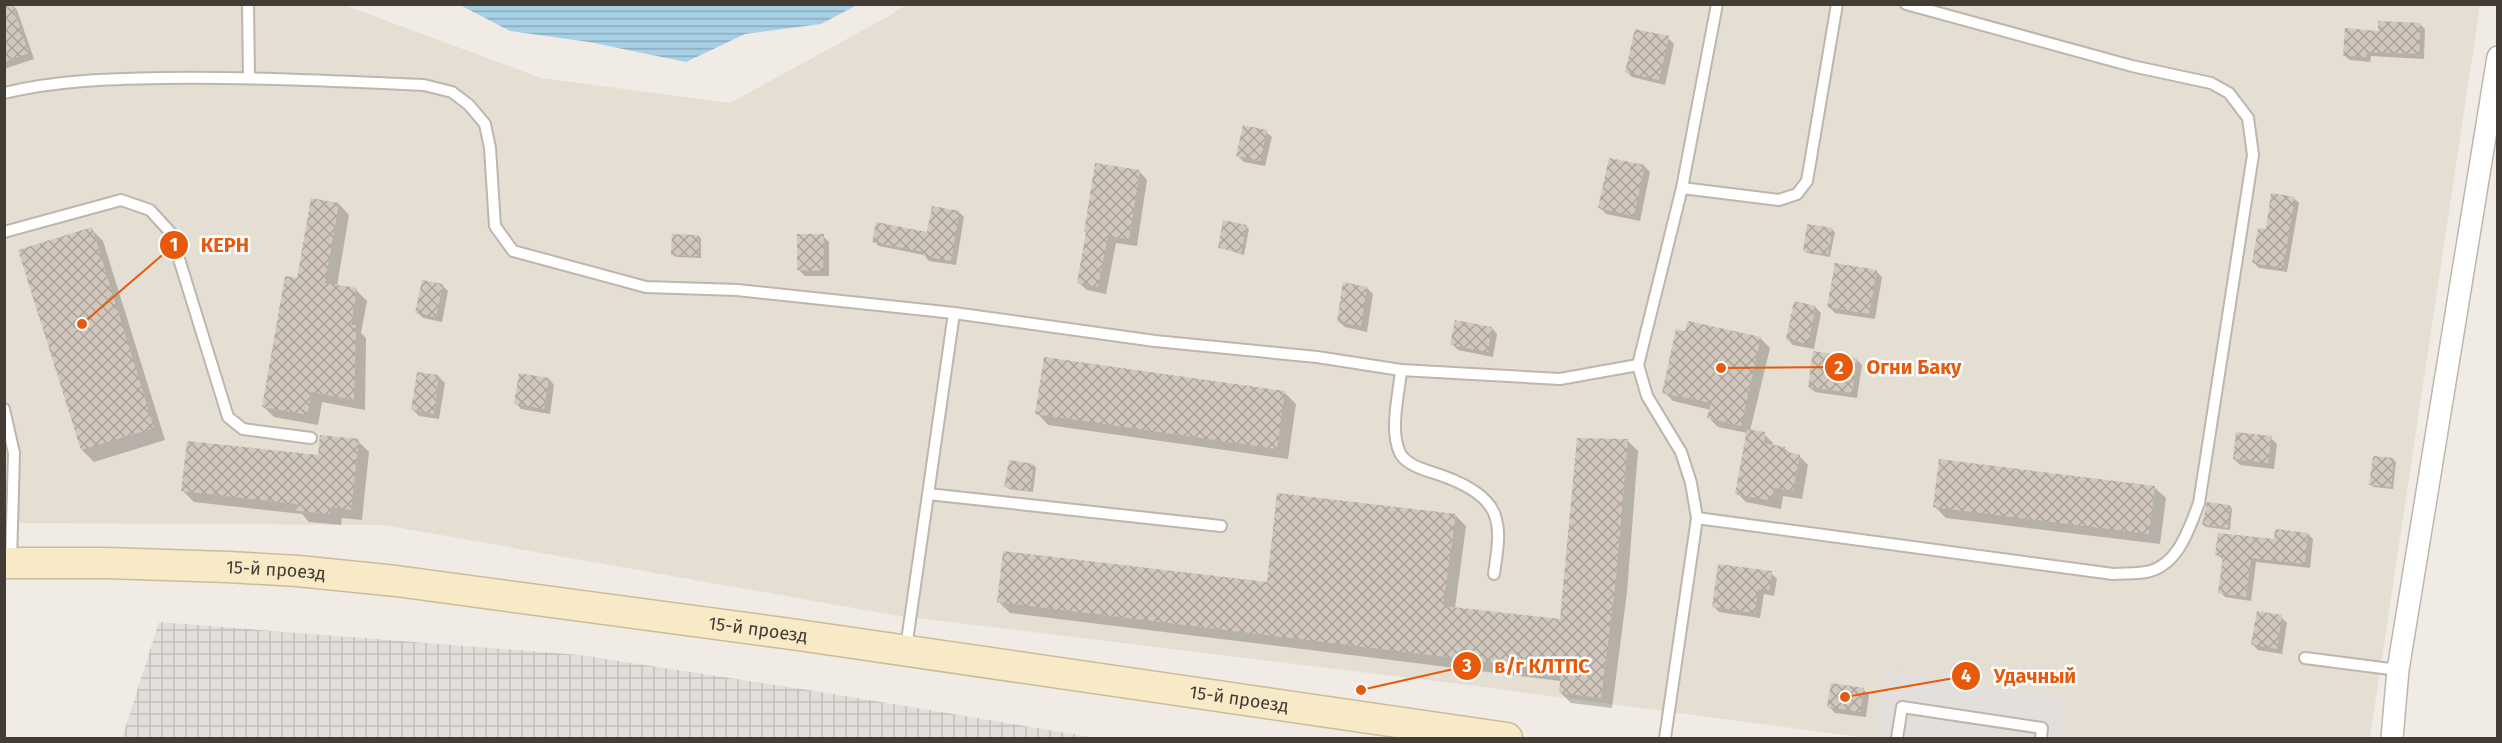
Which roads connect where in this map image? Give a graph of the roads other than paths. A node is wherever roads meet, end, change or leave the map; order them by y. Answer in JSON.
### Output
{"nodes":[{"id":1,"x":248,"y":4,"type":"edge"},
{"id":2,"x":1717,"y":4,"type":"edge"},
{"id":3,"x":1837,"y":4,"type":"edge"},
{"id":4,"x":1906,"y":4,"type":"edge"},
{"id":5,"x":2498,"y":57,"type":"edge"},
{"id":6,"x":249,"y":77,"type":"junction"},
{"id":7,"x":4,"y":93,"type":"edge"},
{"id":8,"x":1682,"y":188,"type":"junction"},
{"id":9,"x":4,"y":232,"type":"edge"},
{"id":10,"x":954,"y":313,"type":"junction"},
{"id":11,"x":1638,"y":365,"type":"junction"},
{"id":12,"x":1401,"y":370,"type":"junction"},
{"id":13,"x":4,"y":410,"type":"edge"},
{"id":14,"x":310,"y":438,"type":"dead end"},
{"id":15,"x":928,"y":494,"type":"junction"},
{"id":16,"x":1696,"y":518,"type":"junction"},
{"id":17,"x":1221,"y":526,"type":"dead end"},
{"id":18,"x":8,"y":563,"type":"edge"},
{"id":19,"x":1494,"y":574,"type":"dead end"},
{"id":20,"x":906,"y":651,"type":"junction"},
{"id":21,"x":2305,"y":658,"type":"dead end"},
{"id":22,"x":2398,"y":670,"type":"junction"},
{"id":23,"x":1436,"y":733,"type":"edge"},
{"id":24,"x":1507,"y":738,"type":"edge"},
{"id":25,"x":1665,"y":738,"type":"edge"},
{"id":26,"x":1897,"y":738,"type":"edge"},
{"id":27,"x":2041,"y":738,"type":"edge"},
{"id":28,"x":2392,"y":738,"type":"edge"}],
"edges":[{"from":1,"to":6,"type":"lane"},
{"from":2,"to":8,"type":"lane"},
{"from":3,"to":8,"type":"lane"},
{"from":4,"to":16,"type":"lane"},
{"from":5,"to":22,"type":"street"},
{"from":6,"to":7,"type":"lane"},
{"from":6,"to":10,"type":"lane"},
{"from":8,"to":11,"type":"lane"},
{"from":9,"to":14,"type":"lane"},
{"from":10,"to":12,"type":"lane"},
{"from":10,"to":15,"type":"lane"},
{"from":11,"to":12,"type":"lane"},
{"from":11,"to":16,"type":"lane"},
{"from":12,"to":19,"type":"lane"},
{"from":13,"to":18,"type":"lane"},
{"from":15,"to":17,"type":"lane"},
{"from":15,"to":20,"type":"lane"},
{"from":16,"to":25,"type":"lane"},
{"from":18,"to":20,"type":"main road","name":"15-й проезд"},
{"from":20,"to":23,"type":"main road","name":"15-й проезд"},
{"from":21,"to":22,"type":"lane"},
{"from":22,"to":28,"type":"street"},
{"from":23,"to":24,"type":"main road","name":"15-й проезд"},
{"from":26,"to":27,"type":"lane"}]}
